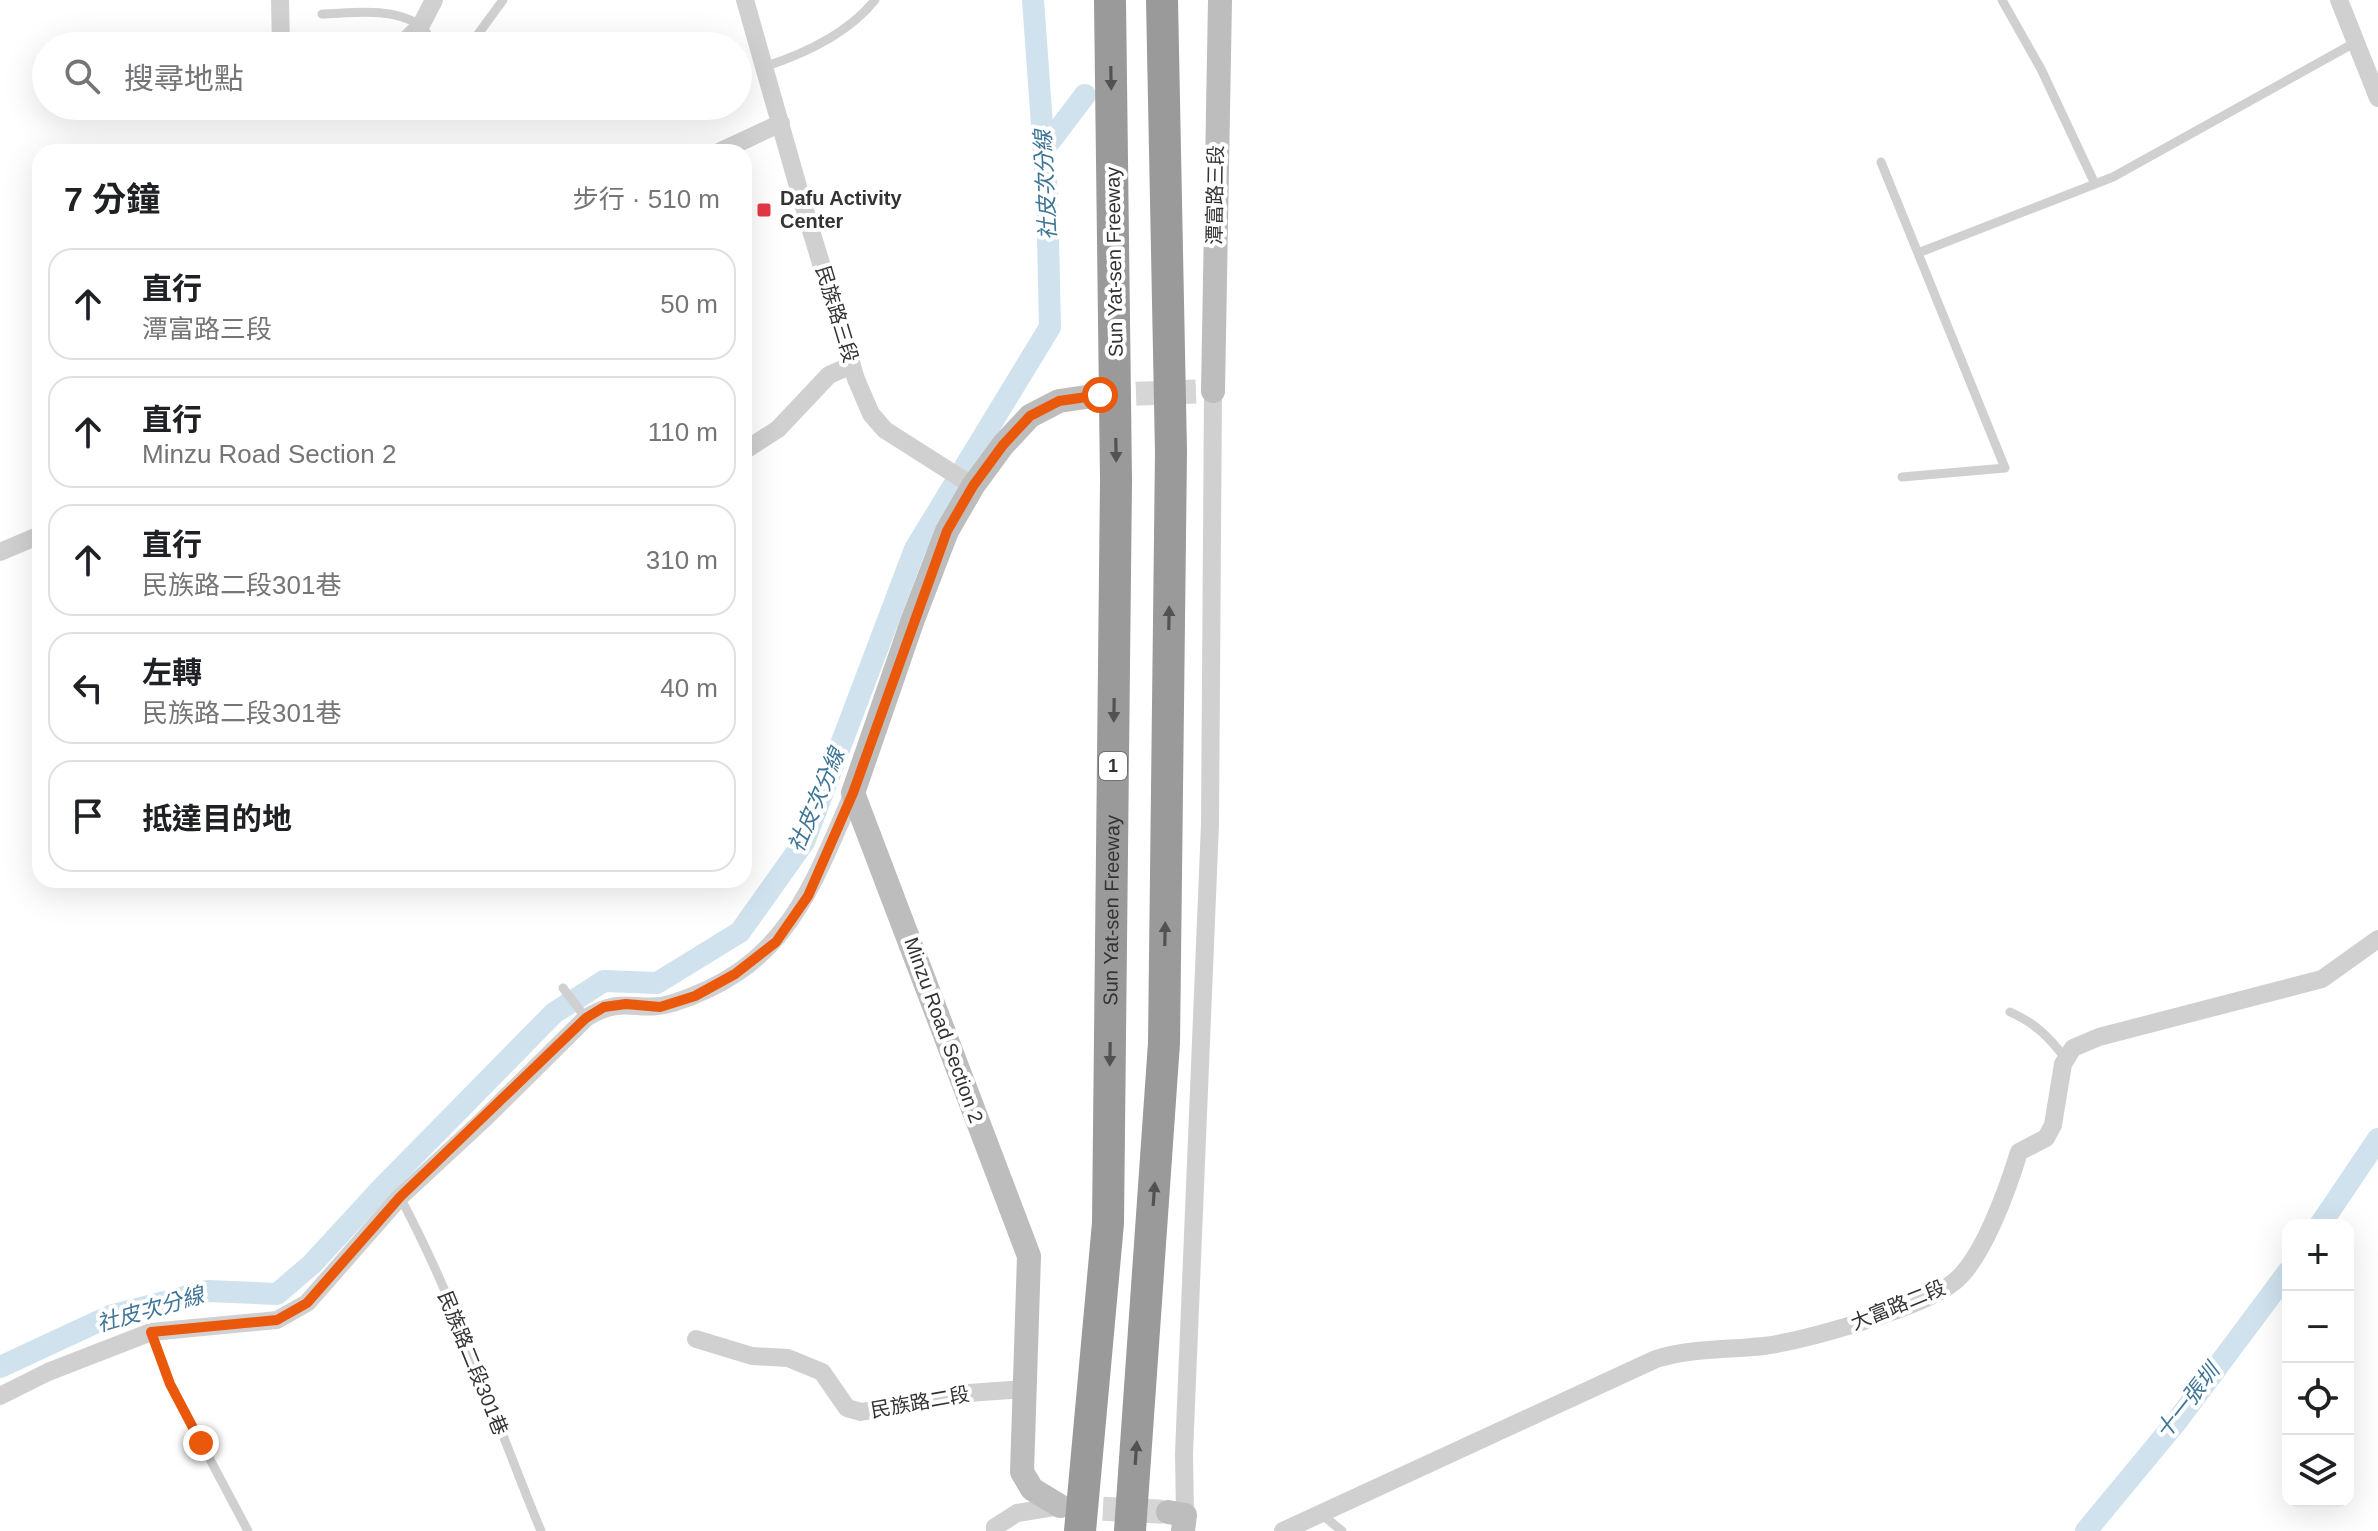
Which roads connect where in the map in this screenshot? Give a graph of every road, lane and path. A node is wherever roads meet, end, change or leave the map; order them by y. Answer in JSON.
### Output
{"nodes":[{"id":1,"x":280,"y":0,"type":"edge"},
{"id":2,"x":434,"y":0,"type":"edge"},
{"id":3,"x":503,"y":0,"type":"edge"},
{"id":4,"x":745,"y":0,"type":"edge"},
{"id":5,"x":875,"y":0,"type":"edge"},
{"id":6,"x":1110,"y":0,"type":"edge"},
{"id":7,"x":1162,"y":0,"type":"edge"},
{"id":8,"x":1220,"y":0,"type":"edge"},
{"id":9,"x":2002,"y":0,"type":"edge"},
{"id":10,"x":2339,"y":0,"type":"edge"},
{"id":11,"x":322,"y":14,"type":"dead end"},
{"id":12,"x":421,"y":25,"type":"junction"},
{"id":13,"x":281,"y":32,"type":"edge"},
{"id":14,"x":414,"y":32,"type":"edge"},
{"id":15,"x":425,"y":32,"type":"edge"},
{"id":16,"x":480,"y":32,"type":"edge"},
{"id":17,"x":2356,"y":42,"type":"junction"},
{"id":18,"x":764,"y":67,"type":"junction"},
{"id":19,"x":2378,"y":98,"type":"edge"},
{"id":20,"x":781,"y":123,"type":"junction"},
{"id":21,"x":736,"y":144,"type":"edge"},
{"id":22,"x":1881,"y":162,"type":"dead end"},
{"id":23,"x":2095,"y":184,"type":"junction"},
{"id":24,"x":1918,"y":253,"type":"junction"},
{"id":25,"x":852,"y":365,"type":"junction"},
{"id":26,"x":1213,"y":391,"type":"joint"},
{"id":27,"x":1100,"y":395,"type":"tunnel mouth"},
{"id":28,"x":752,"y":446,"type":"edge"},
{"id":29,"x":1902,"y":477,"type":"dead end"},
{"id":30,"x":970,"y":484,"type":"junction"},
{"id":31,"x":32,"y":538,"type":"edge"},
{"id":32,"x":0,"y":552,"type":"edge"},
{"id":33,"x":853,"y":793,"type":"junction"},
{"id":34,"x":2378,"y":939,"type":"edge"},
{"id":35,"x":563,"y":988,"type":"dead end"},
{"id":36,"x":2010,"y":1012,"type":"dead end"},
{"id":37,"x":583,"y":1015,"type":"junction"},
{"id":38,"x":2066,"y":1059,"type":"junction"},
{"id":39,"x":400,"y":1197,"type":"junction"},
{"id":40,"x":151,"y":1332,"type":"junction"},
{"id":41,"x":696,"y":1339,"type":"dead end"},
{"id":42,"x":1024,"y":1389,"type":"junction"},
{"id":43,"x":0,"y":1396,"type":"edge"},
{"id":44,"x":1022,"y":1472,"type":"junction"},
{"id":45,"x":1017,"y":1513,"type":"junction"},
{"id":46,"x":1320,"y":1513,"type":"junction"},
{"id":47,"x":1070,"y":1519,"type":"edge"},
{"id":48,"x":1178,"y":1520,"type":"edge"},
{"id":49,"x":248,"y":1531,"type":"edge"},
{"id":50,"x":541,"y":1531,"type":"edge"},
{"id":51,"x":995,"y":1531,"type":"edge"},
{"id":52,"x":1130,"y":1531,"type":"edge"},
{"id":53,"x":1283,"y":1531,"type":"edge"},
{"id":54,"x":1342,"y":1531,"type":"edge"}],
"edges":[{"from":1,"to":13,"type":"street"},
{"from":2,"to":12,"type":"street"},
{"from":3,"to":16,"type":"lane"},
{"from":4,"to":18,"type":"street","name":"民族路三段"},
{"from":5,"to":18,"type":"lane"},
{"from":6,"to":47,"type":"highway","name":"Sun Yat-sen Freeway","number":"1","one_way":true},
{"from":52,"to":7,"type":"highway","one_way":true},
{"from":8,"to":26,"type":"street","name":"潭富路三段"},
{"from":9,"to":23,"type":"lane"},
{"from":10,"to":17,"type":"street"},
{"from":11,"to":12,"type":"lane"},
{"from":12,"to":14,"type":"street"},
{"from":12,"to":15,"type":"lane"},
{"from":17,"to":19,"type":"street"},
{"from":17,"to":23,"type":"lane"},
{"from":18,"to":20,"type":"street","name":"民族路三段"},
{"from":20,"to":21,"type":"street"},
{"from":20,"to":25,"type":"street","name":"民族路三段"},
{"from":22,"to":24,"type":"lane"},
{"from":23,"to":24,"type":"lane"},
{"from":24,"to":29,"type":"lane"},
{"from":25,"to":28,"type":"street"},
{"from":25,"to":30,"type":"street","name":"民族路三段"},
{"from":26,"to":48,"type":"street"},
{"from":27,"to":30,"type":"street"},
{"from":30,"to":33,"type":"street"},
{"from":31,"to":32,"type":"street"},
{"from":33,"to":37,"type":"street"},
{"from":33,"to":42,"type":"street","name":"Minzu Road Section 2"},
{"from":34,"to":38,"type":"street"},
{"from":35,"to":37,"type":"lane"},
{"from":36,"to":38,"type":"lane"},
{"from":37,"to":39,"type":"street"},
{"from":38,"to":46,"type":"street","name":"大富路二段"},
{"from":39,"to":40,"type":"street"},
{"from":39,"to":50,"type":"lane","name":"民族路二段301巷"},
{"from":40,"to":43,"type":"street"},
{"from":40,"to":49,"type":"lane"},
{"from":41,"to":42,"type":"street","name":"民族路二段"},
{"from":42,"to":44,"type":"street","name":"Minzu Road Section 2"},
{"from":44,"to":45,"type":"street"},
{"from":44,"to":47,"type":"street"},
{"from":45,"to":47,"type":"street"},
{"from":45,"to":51,"type":"street"},
{"from":46,"to":53,"type":"street","name":"大富路二段"},
{"from":46,"to":54,"type":"lane"}]}
